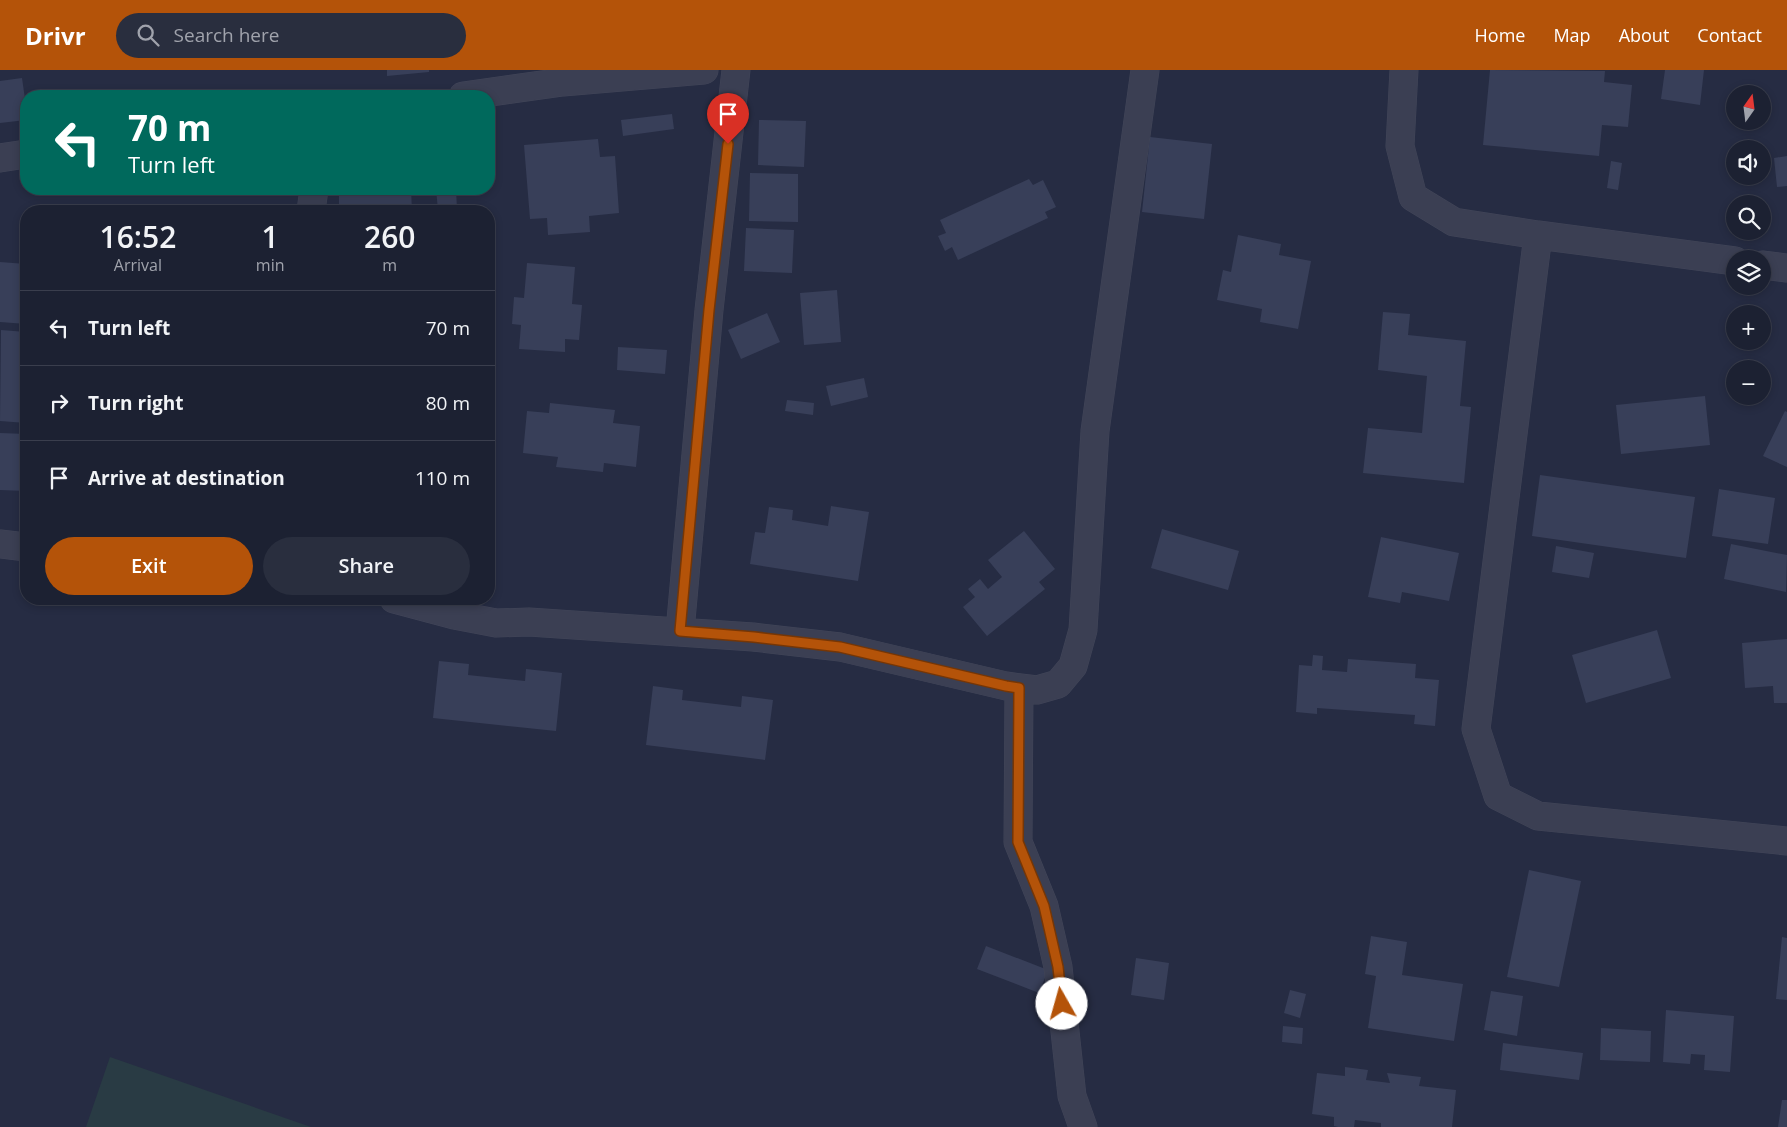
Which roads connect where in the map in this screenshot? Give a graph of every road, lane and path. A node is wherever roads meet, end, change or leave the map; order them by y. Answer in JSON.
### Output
{"nodes":[{"id":1,"x":704,"y":70,"type":"edge"},
{"id":2,"x":736,"y":70,"type":"edge"},
{"id":3,"x":1145,"y":70,"type":"edge"},
{"id":4,"x":1404,"y":70,"type":"edge"},
{"id":5,"x":495,"y":92,"type":"edge"},
{"id":6,"x":20,"y":155,"type":"edge"},
{"id":7,"x":0,"y":158,"type":"edge"},
{"id":8,"x":1538,"y":235,"type":"junction"},
{"id":9,"x":1726,"y":260,"type":"edge"},
{"id":10,"x":1771,"y":266,"type":"edge"},
{"id":11,"x":1787,"y":268,"type":"edge"},
{"id":12,"x":0,"y":544,"type":"edge"},
{"id":13,"x":20,"y":546,"type":"edge"},
{"id":14,"x":416,"y":605,"type":"edge"},
{"id":15,"x":680,"y":631,"type":"junction"},
{"id":16,"x":1019,"y":688,"type":"junction"},
{"id":17,"x":1787,"y":841,"type":"edge"},
{"id":18,"x":1083,"y":1127,"type":"edge"}],
"edges":[{"from":1,"to":5,"type":"street"},
{"from":2,"to":15,"type":"street"},
{"from":3,"to":16,"type":"street"},
{"from":4,"to":8,"type":"street"},
{"from":6,"to":7,"type":"street"},
{"from":8,"to":9,"type":"street"},
{"from":8,"to":17,"type":"street"},
{"from":10,"to":11,"type":"street"},
{"from":12,"to":13,"type":"street"},
{"from":14,"to":15,"type":"street"},
{"from":15,"to":16,"type":"street"},
{"from":16,"to":18,"type":"street"}]}
